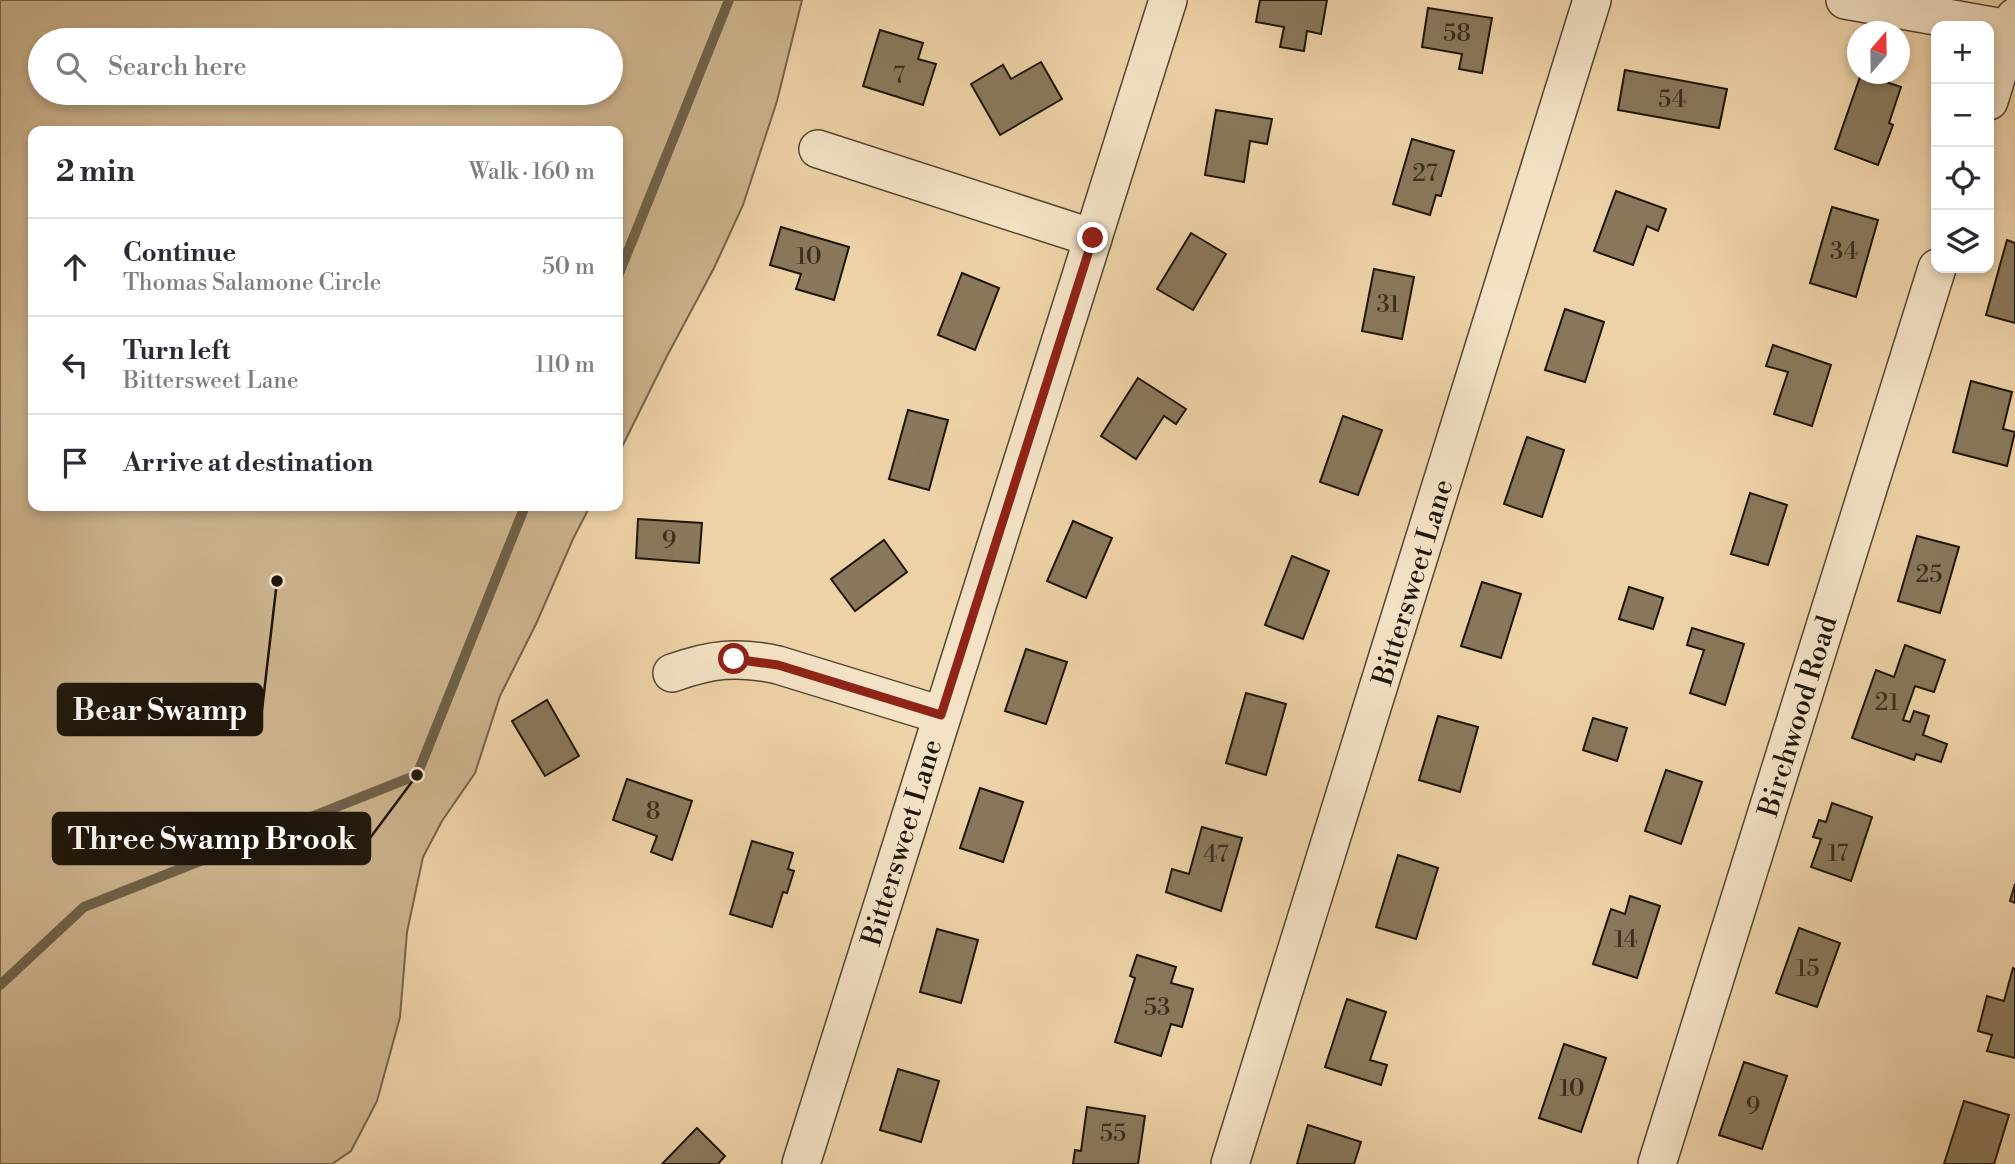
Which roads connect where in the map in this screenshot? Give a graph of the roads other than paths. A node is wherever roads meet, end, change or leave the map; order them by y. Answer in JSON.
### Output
{"nodes":[{"id":1,"x":1168,"y":0,"type":"edge"},
{"id":2,"x":1592,"y":0,"type":"edge"},
{"id":3,"x":1845,"y":0,"type":"edge"},
{"id":4,"x":2014,"y":25,"type":"edge"},
{"id":5,"x":1994,"y":87,"type":"edge"},
{"id":6,"x":818,"y":149,"type":"dead end"},
{"id":7,"x":1093,"y":238,"type":"junction"},
{"id":8,"x":1935,"y":273,"type":"edge"},
{"id":9,"x":672,"y":673,"type":"dead end"},
{"id":10,"x":941,"y":715,"type":"junction"},
{"id":11,"x":801,"y":1164,"type":"edge"},
{"id":12,"x":1230,"y":1164,"type":"edge"},
{"id":13,"x":1657,"y":1164,"type":"edge"}],
"edges":[{"from":1,"to":7,"type":"street","name":"Bittersweet Lane"},
{"from":2,"to":12,"type":"street","name":"Bittersweet Lane"},
{"from":3,"to":4,"type":"street"},
{"from":4,"to":5,"type":"street"},
{"from":6,"to":7,"type":"street"},
{"from":7,"to":10,"type":"street","name":"Bittersweet Lane"},
{"from":8,"to":13,"type":"street","name":"Birchwood Road"},
{"from":9,"to":10,"type":"street"},
{"from":10,"to":11,"type":"street","name":"Bittersweet Lane"}]}
